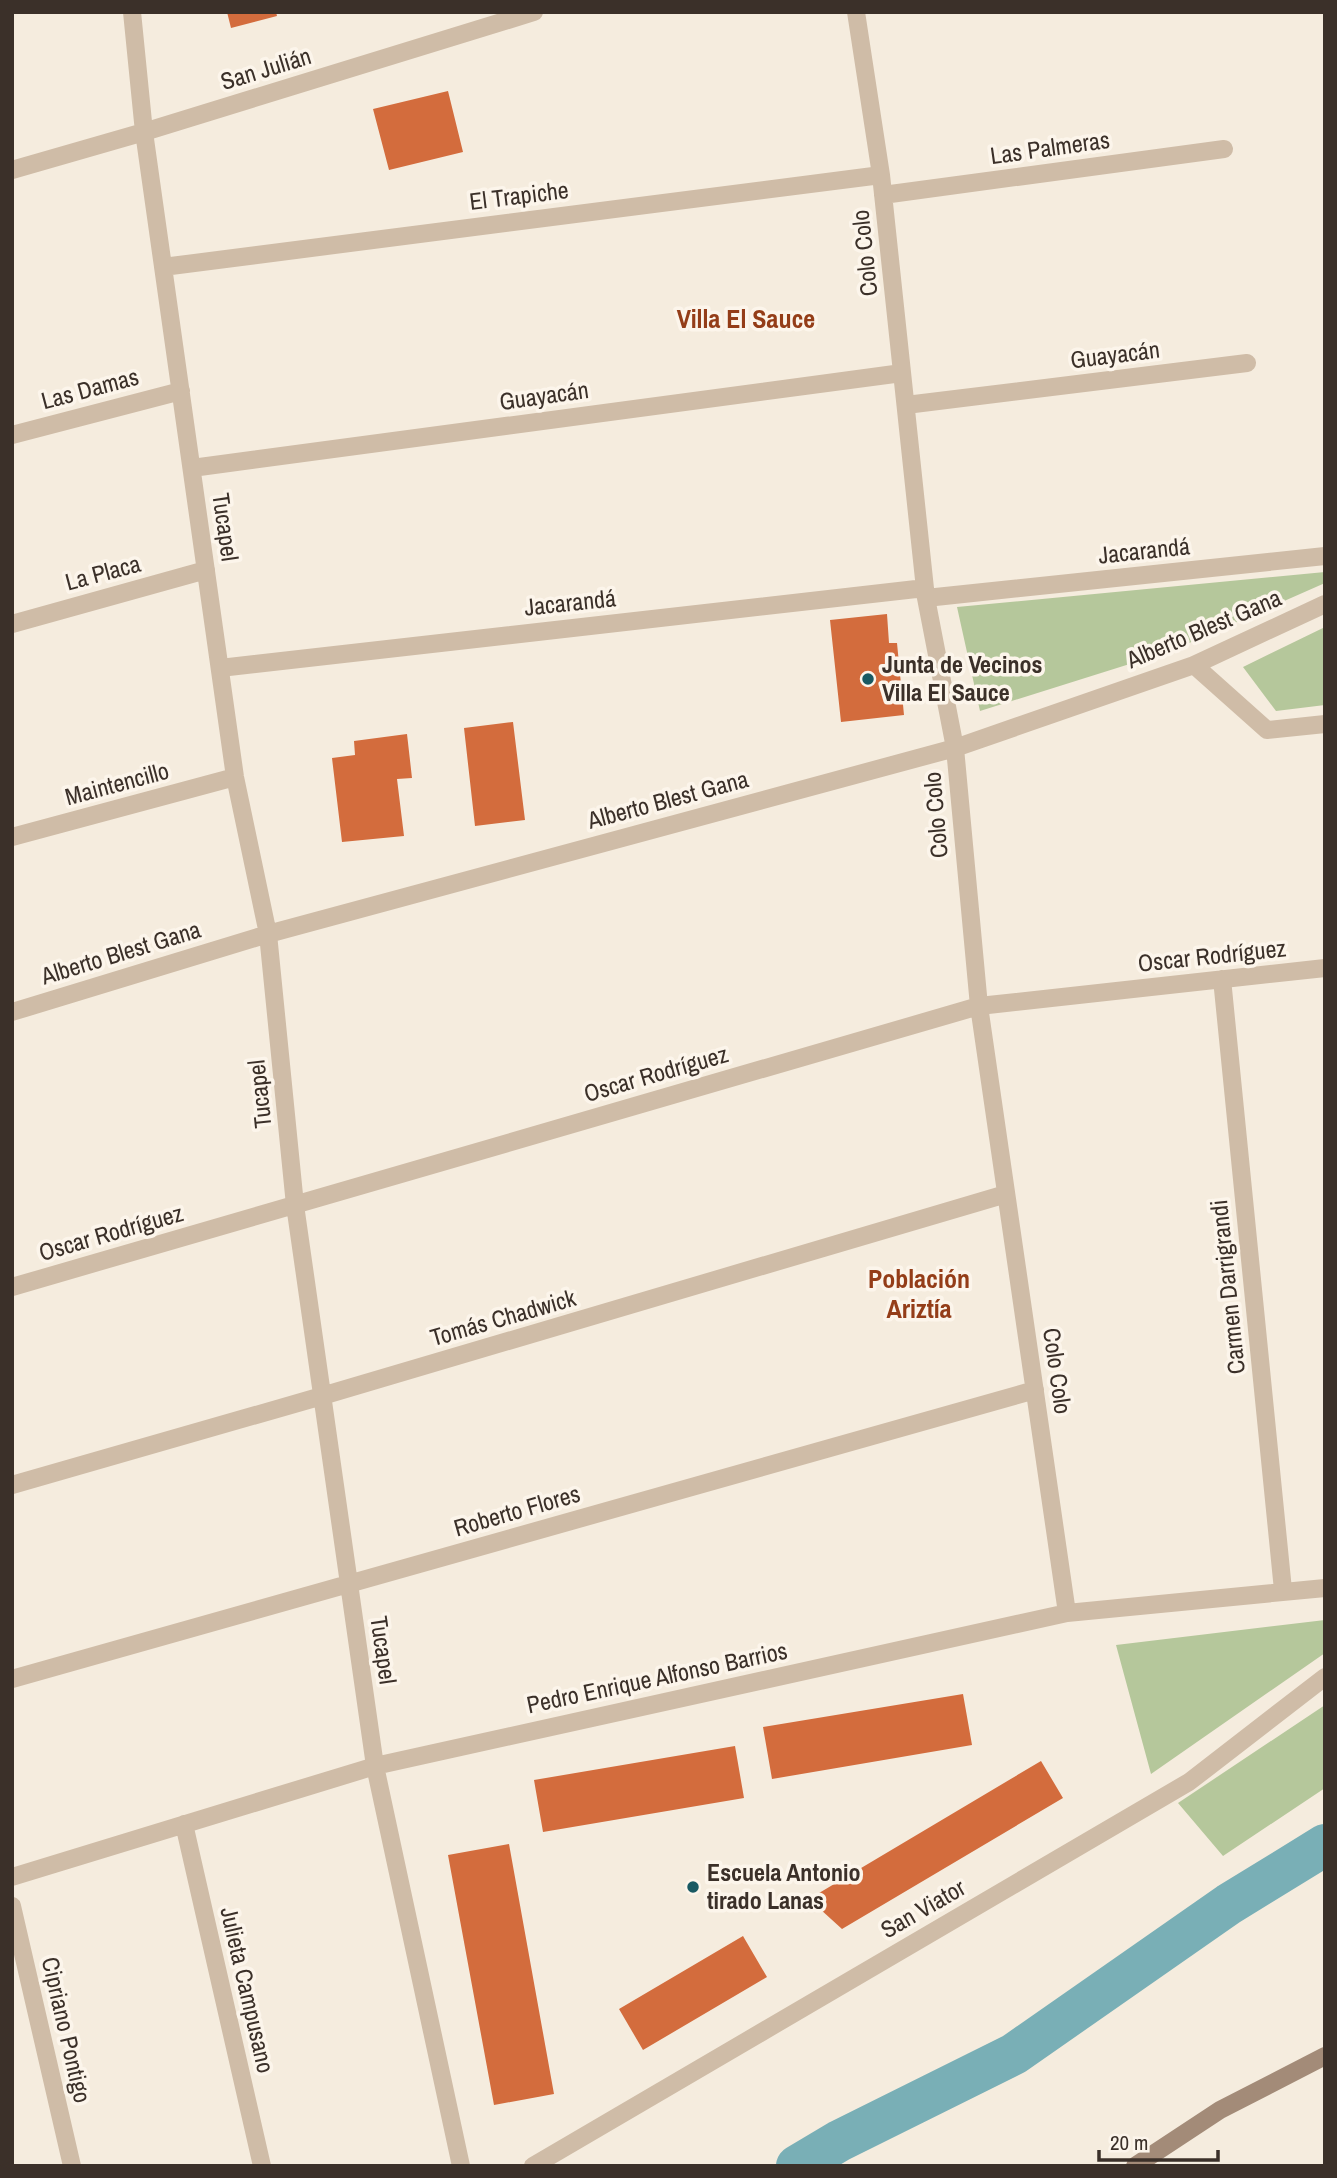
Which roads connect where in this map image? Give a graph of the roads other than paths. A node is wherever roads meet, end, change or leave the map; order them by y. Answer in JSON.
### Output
{"nodes":[{"id":1,"x":132,"y":12,"type":"edge"},
{"id":2,"x":534,"y":12,"type":"edge"},
{"id":3,"x":856,"y":12,"type":"edge"},
{"id":4,"x":144,"y":132,"type":"junction"},
{"id":5,"x":1224,"y":149,"type":"dead end"},
{"id":6,"x":12,"y":170,"type":"edge"},
{"id":7,"x":881,"y":175,"type":"junction"},
{"id":8,"x":883,"y":195,"type":"junction"},
{"id":9,"x":163,"y":267,"type":"junction"},
{"id":10,"x":1247,"y":363,"type":"dead end"},
{"id":11,"x":902,"y":373,"type":"junction"},
{"id":12,"x":181,"y":391,"type":"junction"},
{"id":13,"x":906,"y":405,"type":"junction"},
{"id":14,"x":12,"y":435,"type":"edge"},
{"id":15,"x":192,"y":468,"type":"junction"},
{"id":16,"x":1325,"y":556,"type":"edge"},
{"id":17,"x":206,"y":570,"type":"junction"},
{"id":18,"x":926,"y":593,"type":"junction"},
{"id":19,"x":1325,"y":604,"type":"edge"},
{"id":20,"x":12,"y":624,"type":"edge"},
{"id":21,"x":1194,"y":665,"type":"junction"},
{"id":22,"x":220,"y":668,"type":"junction"},
{"id":23,"x":1325,"y":724,"type":"edge"},
{"id":24,"x":955,"y":748,"type":"junction"},
{"id":25,"x":235,"y":777,"type":"junction"},
{"id":26,"x":12,"y":837,"type":"edge"},
{"id":27,"x":268,"y":934,"type":"junction"},
{"id":28,"x":1325,"y":968,"type":"edge"},
{"id":29,"x":1222,"y":979,"type":"junction"},
{"id":30,"x":979,"y":1006,"type":"junction"},
{"id":31,"x":12,"y":1012,"type":"edge"},
{"id":32,"x":1006,"y":1194,"type":"junction"},
{"id":33,"x":295,"y":1205,"type":"junction"},
{"id":34,"x":12,"y":1287,"type":"edge"},
{"id":35,"x":1035,"y":1391,"type":"junction"},
{"id":36,"x":323,"y":1396,"type":"junction"},
{"id":37,"x":12,"y":1485,"type":"edge"},
{"id":38,"x":349,"y":1583,"type":"junction"},
{"id":39,"x":1325,"y":1588,"type":"edge"},
{"id":40,"x":1283,"y":1590,"type":"junction"},
{"id":41,"x":1067,"y":1613,"type":"junction"},
{"id":42,"x":1325,"y":1676,"type":"edge"},
{"id":43,"x":12,"y":1679,"type":"edge"},
{"id":44,"x":374,"y":1766,"type":"junction"},
{"id":45,"x":184,"y":1824,"type":"junction"},
{"id":46,"x":12,"y":1877,"type":"edge"},
{"id":47,"x":12,"y":1906,"type":"edge"},
{"id":48,"x":1325,"y":2056,"type":"edge"},
{"id":49,"x":72,"y":2166,"type":"edge"},
{"id":50,"x":262,"y":2166,"type":"edge"},
{"id":51,"x":461,"y":2166,"type":"edge"},
{"id":52,"x":533,"y":2166,"type":"edge"},
{"id":53,"x":1135,"y":2166,"type":"edge"}],
"edges":[{"from":1,"to":4,"type":"street","name":"Tucapel"},
{"from":2,"to":4,"type":"street","name":"San Julián"},
{"from":3,"to":7,"type":"street","name":"Colo Colo"},
{"from":4,"to":6,"type":"street","name":"San Julián"},
{"from":4,"to":9,"type":"street","name":"Tucapel"},
{"from":5,"to":8,"type":"street","name":"Las Palmeras"},
{"from":7,"to":8,"type":"street","name":"Colo Colo"},
{"from":7,"to":9,"type":"street","name":"El Trapiche"},
{"from":8,"to":11,"type":"street","name":"Colo Colo"},
{"from":9,"to":12,"type":"street","name":"Tucapel"},
{"from":10,"to":13,"type":"street","name":"Guayacán"},
{"from":11,"to":13,"type":"street","name":"Colo Colo"},
{"from":11,"to":15,"type":"street","name":"Guayacán"},
{"from":12,"to":14,"type":"street","name":"Las Damas"},
{"from":12,"to":15,"type":"street","name":"Tucapel"},
{"from":13,"to":18,"type":"street","name":"Colo Colo"},
{"from":15,"to":17,"type":"street","name":"Tucapel"},
{"from":16,"to":18,"type":"street","name":"Jacarandá"},
{"from":17,"to":20,"type":"street","name":"La Placa"},
{"from":17,"to":22,"type":"street","name":"Tucapel"},
{"from":18,"to":22,"type":"street","name":"Jacarandá"},
{"from":18,"to":24,"type":"street","name":"Colo Colo"},
{"from":19,"to":21,"type":"street","name":"Alberto Blest Gana"},
{"from":21,"to":23,"type":"street"},
{"from":21,"to":24,"type":"street","name":"Alberto Blest Gana"},
{"from":22,"to":25,"type":"street","name":"Tucapel"},
{"from":24,"to":27,"type":"street","name":"Alberto Blest Gana"},
{"from":24,"to":30,"type":"street","name":"Colo Colo"},
{"from":25,"to":26,"type":"street","name":"Maintencillo"},
{"from":25,"to":27,"type":"street","name":"Tucapel"},
{"from":27,"to":31,"type":"street","name":"Alberto Blest Gana"},
{"from":27,"to":33,"type":"street","name":"Tucapel"},
{"from":28,"to":29,"type":"street","name":"Oscar Rodríguez"},
{"from":29,"to":30,"type":"street","name":"Oscar Rodríguez"},
{"from":29,"to":40,"type":"street","name":"Carmen Darrigrandi"},
{"from":30,"to":32,"type":"street","name":"Colo Colo"},
{"from":30,"to":33,"type":"street","name":"Oscar Rodríguez"},
{"from":32,"to":35,"type":"street","name":"Colo Colo"},
{"from":32,"to":36,"type":"street","name":"Tomás Chadwick"},
{"from":33,"to":34,"type":"street","name":"Oscar Rodríguez"},
{"from":33,"to":36,"type":"street","name":"Tucapel"},
{"from":35,"to":38,"type":"street","name":"Roberto Flores"},
{"from":35,"to":41,"type":"street","name":"Colo Colo"},
{"from":36,"to":37,"type":"street","name":"Tomás Chadwick"},
{"from":36,"to":38,"type":"street","name":"Tucapel"},
{"from":38,"to":43,"type":"street","name":"Roberto Flores"},
{"from":38,"to":44,"type":"street","name":"Tucapel"},
{"from":39,"to":40,"type":"street","name":"Pedro Enrique Alfonso Barrios"},
{"from":40,"to":41,"type":"street","name":"Pedro Enrique Alfonso Barrios"},
{"from":41,"to":44,"type":"street","name":"Pedro Enrique Alfonso Barrios"},
{"from":42,"to":52,"type":"street","name":"San Viator"},
{"from":44,"to":45,"type":"street","name":"Pedro Enrique Alfonso Barrios"},
{"from":44,"to":51,"type":"street","name":"Tucapel"},
{"from":45,"to":46,"type":"street","name":"Pedro Enrique Alfonso Barrios"},
{"from":45,"to":50,"type":"street","name":"Julieta Campusano"},
{"from":47,"to":49,"type":"street","name":"Cipriano Pontigo"},
{"from":48,"to":53,"type":"main road"}]}
